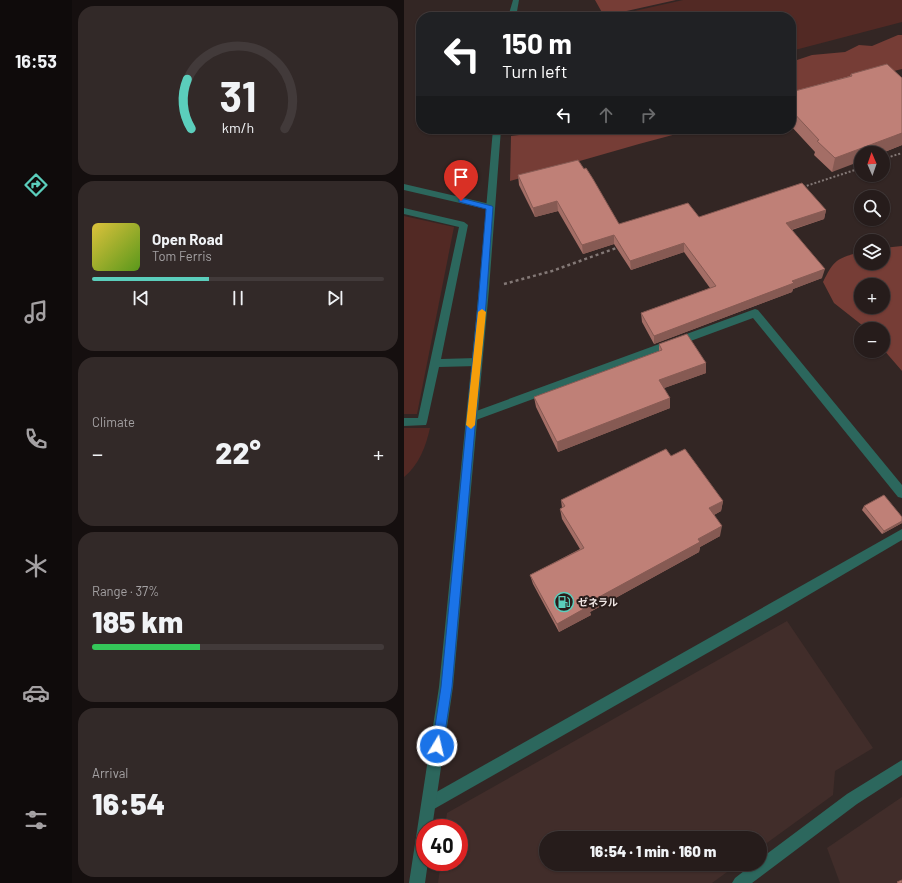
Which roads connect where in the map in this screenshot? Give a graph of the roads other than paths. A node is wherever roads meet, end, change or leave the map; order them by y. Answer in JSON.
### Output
{"nodes":[{"id":1,"x":516,"y":0,"type":"edge"},
{"id":2,"x":513,"y":12,"type":"edge"},
{"id":3,"x":496,"y":134,"type":"edge"},
{"id":4,"x":404,"y":187,"type":"edge"},
{"id":5,"x":490,"y":207,"type":"junction"},
{"id":6,"x":404,"y":211,"type":"edge"},
{"id":7,"x":477,"y":362,"type":"junction"},
{"id":8,"x":434,"y":364,"type":"junction"},
{"id":9,"x":472,"y":417,"type":"junction"},
{"id":10,"x":404,"y":422,"type":"edge"},
{"id":11,"x":902,"y":493,"type":"edge"},
{"id":12,"x":902,"y":534,"type":"edge"},
{"id":13,"x":902,"y":767,"type":"edge"},
{"id":14,"x":429,"y":804,"type":"junction"},
{"id":15,"x":427,"y":819,"type":"edge"},
{"id":16,"x":419,"y":871,"type":"edge"},
{"id":17,"x":417,"y":883,"type":"edge"},
{"id":18,"x":740,"y":883,"type":"edge"}],
"edges":[{"from":1,"to":2,"type":"street"},
{"from":3,"to":5,"type":"street"},
{"from":4,"to":5,"type":"street"},
{"from":5,"to":7,"type":"street"},
{"from":6,"to":8,"type":"street"},
{"from":7,"to":8,"type":"street"},
{"from":7,"to":9,"type":"street"},
{"from":8,"to":10,"type":"street"},
{"from":9,"to":11,"type":"street"},
{"from":9,"to":14,"type":"street"},
{"from":12,"to":14,"type":"street"},
{"from":13,"to":18,"type":"street"},
{"from":14,"to":15,"type":"street"},
{"from":16,"to":17,"type":"street"}]}
